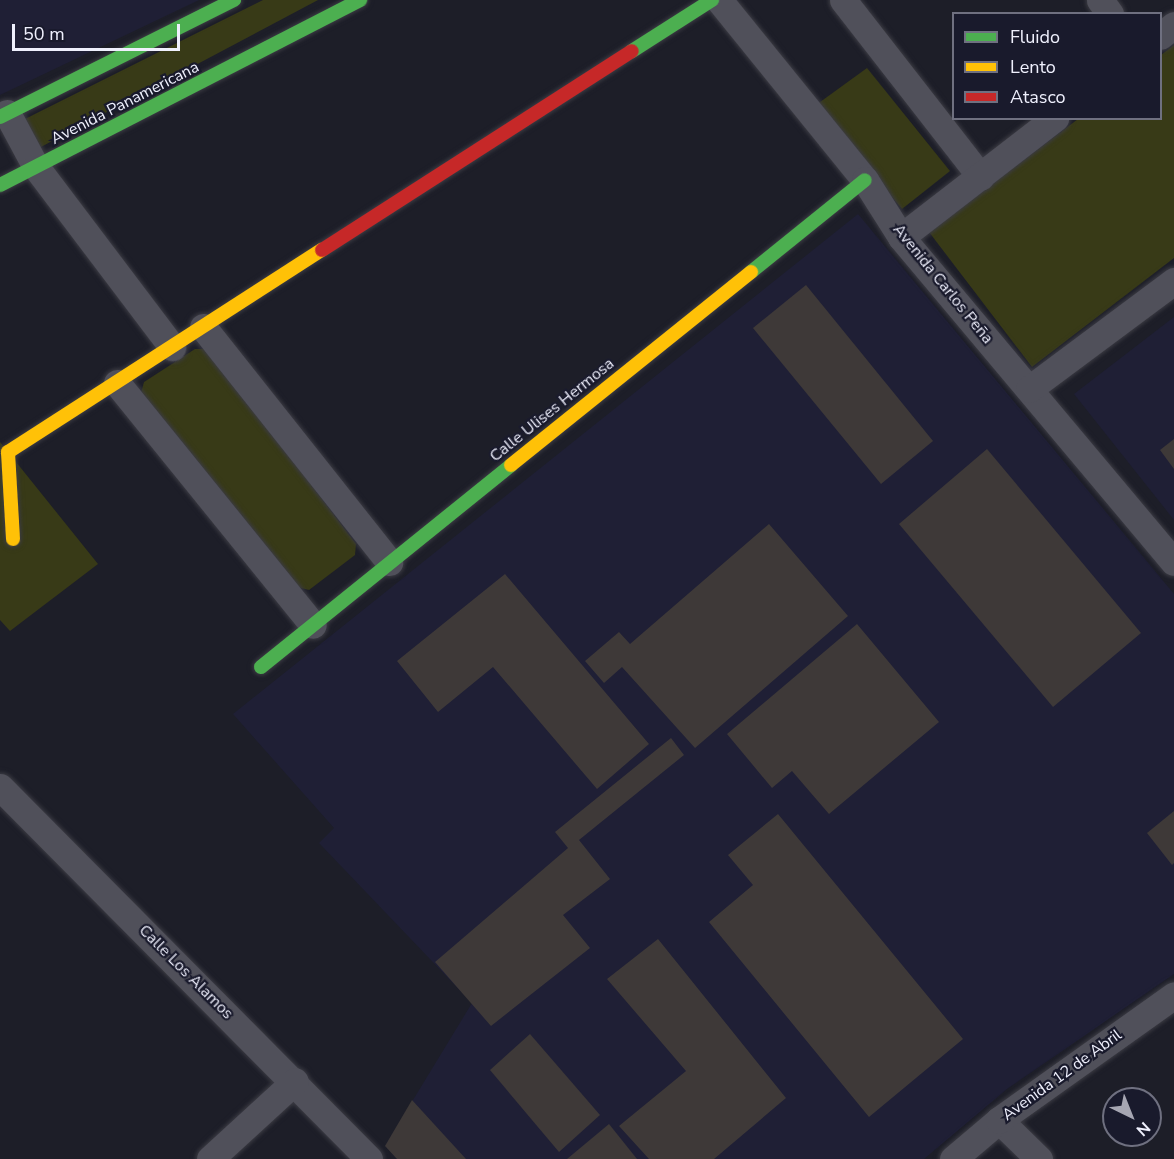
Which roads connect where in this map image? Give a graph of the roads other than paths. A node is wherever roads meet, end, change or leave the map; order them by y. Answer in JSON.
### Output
{"nodes":[{"id":1,"x":234,"y":0,"type":"edge"},
{"id":2,"x":360,"y":0,"type":"edge"},
{"id":3,"x":712,"y":0,"type":"edge"},
{"id":4,"x":719,"y":0,"type":"edge"},
{"id":5,"x":843,"y":0,"type":"edge"},
{"id":6,"x":1174,"y":25,"type":"edge"},
{"id":7,"x":1162,"y":35,"type":"edge"},
{"id":8,"x":3,"y":115,"type":"edge"},
{"id":9,"x":1052,"y":120,"type":"edge"},
{"id":10,"x":36,"y":167,"type":"junction"},
{"id":11,"x":981,"y":177,"type":"junction"},
{"id":12,"x":865,"y":180,"type":"junction"},
{"id":13,"x":0,"y":185,"type":"edge"},
{"id":14,"x":901,"y":237,"type":"junction"},
{"id":15,"x":1174,"y":281,"type":"edge"},
{"id":16,"x":203,"y":327,"type":"junction"},
{"id":17,"x":172,"y":347,"type":"junction"},
{"id":18,"x":117,"y":383,"type":"junction"},
{"id":19,"x":1029,"y":389,"type":"junction"},
{"id":20,"x":13,"y":539,"type":"dead end"},
{"id":21,"x":1171,"y":553,"type":"edge"},
{"id":22,"x":388,"y":562,"type":"junction"},
{"id":23,"x":313,"y":624,"type":"junction"},
{"id":24,"x":261,"y":667,"type":"dead end"},
{"id":25,"x":0,"y":787,"type":"edge"},
{"id":26,"x":1174,"y":995,"type":"edge"},
{"id":27,"x":295,"y":1081,"type":"junction"},
{"id":28,"x":999,"y":1120,"type":"junction"},
{"id":29,"x":210,"y":1159,"type":"edge"},
{"id":30,"x":369,"y":1159,"type":"edge"},
{"id":31,"x":953,"y":1159,"type":"edge"},
{"id":32,"x":1039,"y":1159,"type":"edge"}],
"edges":[{"from":1,"to":8,"type":"street"},
{"from":2,"to":10,"type":"street","name":"Avenida Panamericana"},
{"from":3,"to":16,"type":"street"},
{"from":4,"to":12,"type":"street","name":"Avenida Carlos Peña"},
{"from":5,"to":11,"type":"street"},
{"from":6,"to":7,"type":"street"},
{"from":8,"to":10,"type":"street"},
{"from":9,"to":11,"type":"street"},
{"from":10,"to":13,"type":"street","name":"Avenida Panamericana"},
{"from":10,"to":17,"type":"street"},
{"from":11,"to":14,"type":"street"},
{"from":12,"to":14,"type":"street","name":"Avenida Carlos Peña"},
{"from":12,"to":22,"type":"street","name":"Calle Ulises Hermosa"},
{"from":14,"to":19,"type":"street","name":"Avenida Carlos Peña"},
{"from":15,"to":19,"type":"street"},
{"from":16,"to":17,"type":"street"},
{"from":16,"to":22,"type":"street"},
{"from":17,"to":18,"type":"street"},
{"from":18,"to":20,"type":"street"},
{"from":18,"to":23,"type":"street"},
{"from":19,"to":21,"type":"street","name":"Avenida Carlos Peña"},
{"from":22,"to":23,"type":"street","name":"Calle Ulises Hermosa"},
{"from":23,"to":24,"type":"street","name":"Calle Ulises Hermosa"},
{"from":25,"to":27,"type":"street","name":"Calle Los Alamos"},
{"from":26,"to":28,"type":"street","name":"Avenida 12 de Abril"},
{"from":27,"to":29,"type":"street"},
{"from":27,"to":30,"type":"street","name":"Calle Los Alamos"},
{"from":28,"to":31,"type":"street","name":"Avenida 12 de Abril"},
{"from":28,"to":32,"type":"street"}]}
